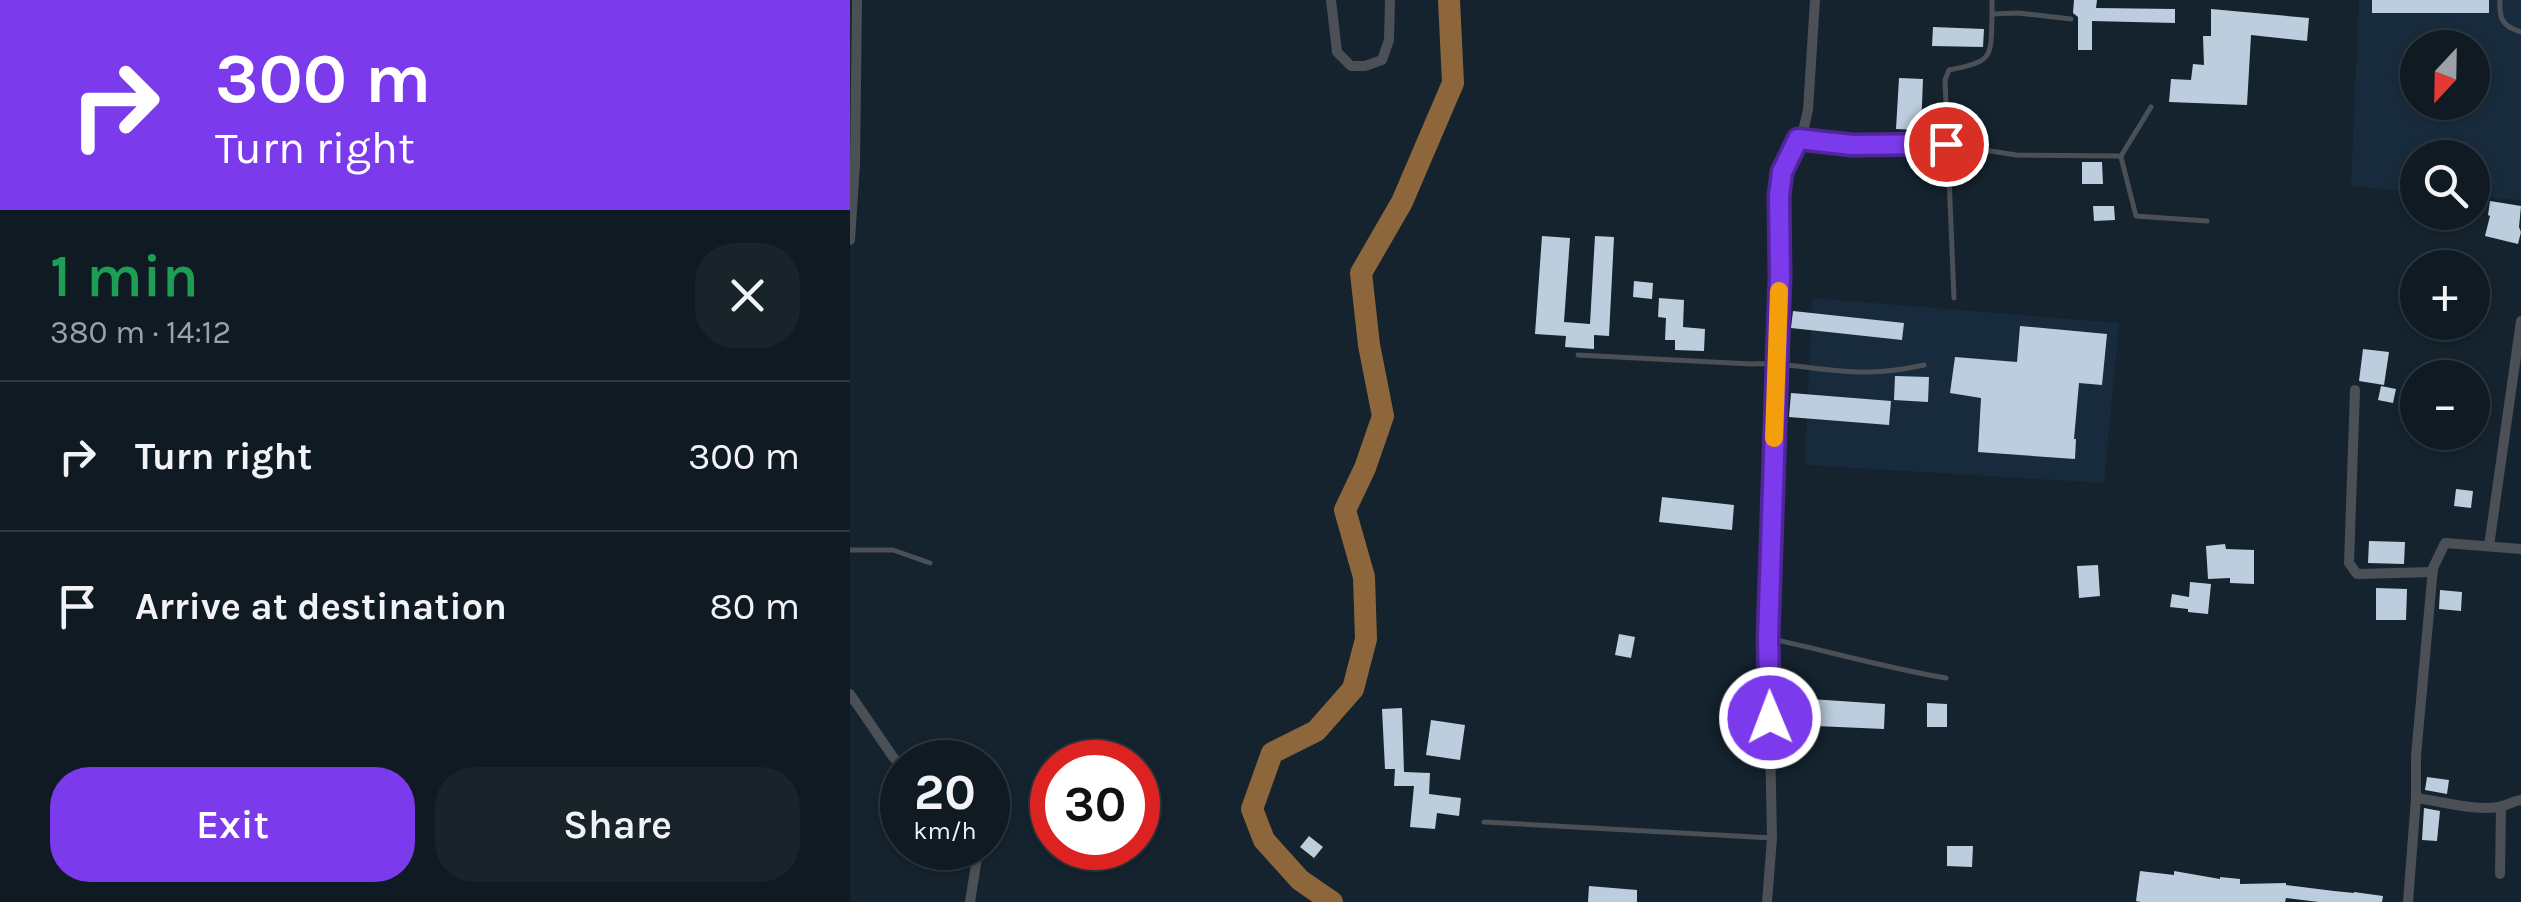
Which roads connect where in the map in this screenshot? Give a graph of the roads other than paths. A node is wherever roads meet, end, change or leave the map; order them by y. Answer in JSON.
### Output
{"nodes":[{"id":1,"x":857,"y":0,"type":"edge"},
{"id":2,"x":1331,"y":0,"type":"edge"},
{"id":3,"x":1390,"y":0,"type":"edge"},
{"id":4,"x":1815,"y":0,"type":"edge"},
{"id":5,"x":1992,"y":0,"type":"edge"},
{"id":6,"x":2500,"y":0,"type":"edge"},
{"id":7,"x":1992,"y":14,"type":"junction"},
{"id":8,"x":2070,"y":19,"type":"dead end"},
{"id":9,"x":2521,"y":32,"type":"edge"},
{"id":10,"x":2151,"y":107,"type":"dead end"},
{"id":11,"x":1798,"y":139,"type":"junction"},
{"id":12,"x":1946,"y":144,"type":"junction"},
{"id":13,"x":2121,"y":156,"type":"junction"},
{"id":14,"x":2207,"y":221,"type":"dead end"},
{"id":15,"x":850,"y":240,"type":"edge"},
{"id":16,"x":1954,"y":298,"type":"dead end"},
{"id":17,"x":2521,"y":321,"type":"edge"},
{"id":18,"x":1578,"y":355,"type":"dead end"},
{"id":19,"x":1776,"y":363,"type":"junction"},
{"id":20,"x":1924,"y":365,"type":"dead end"},
{"id":21,"x":2356,"y":390,"type":"dead end"},
{"id":22,"x":2489,"y":546,"type":"junction"},
{"id":23,"x":2521,"y":549,"type":"edge"},
{"id":24,"x":850,"y":550,"type":"edge"},
{"id":25,"x":930,"y":563,"type":"dead end"},
{"id":26,"x":2433,"y":572,"type":"junction"},
{"id":27,"x":1768,"y":638,"type":"junction"},
{"id":28,"x":1946,"y":678,"type":"dead end"},
{"id":29,"x":850,"y":694,"type":"edge"},
{"id":30,"x":881,"y":740,"type":"edge"},
{"id":31,"x":2416,"y":798,"type":"junction"},
{"id":32,"x":2521,"y":800,"type":"edge"},
{"id":33,"x":2502,"y":807,"type":"junction"},
{"id":34,"x":1484,"y":822,"type":"dead end"},
{"id":35,"x":1772,"y":838,"type":"junction"},
{"id":36,"x":975,"y":870,"type":"edge"},
{"id":37,"x":2500,"y":874,"type":"dead end"},
{"id":38,"x":970,"y":902,"type":"edge"},
{"id":39,"x":1767,"y":902,"type":"edge"},
{"id":40,"x":2408,"y":902,"type":"edge"}],
"edges":[{"from":1,"to":15,"type":"street"},
{"from":2,"to":3,"type":"street"},
{"from":4,"to":11,"type":"street"},
{"from":5,"to":7,"type":"lane"},
{"from":6,"to":9,"type":"lane"},
{"from":7,"to":8,"type":"lane"},
{"from":7,"to":12,"type":"lane"},
{"from":10,"to":13,"type":"lane"},
{"from":11,"to":12,"type":"lane"},
{"from":11,"to":19,"type":"street"},
{"from":12,"to":13,"type":"lane"},
{"from":12,"to":16,"type":"lane"},
{"from":13,"to":14,"type":"lane"},
{"from":17,"to":22,"type":"street"},
{"from":18,"to":19,"type":"lane"},
{"from":19,"to":20,"type":"lane"},
{"from":19,"to":27,"type":"street"},
{"from":21,"to":26,"type":"street"},
{"from":22,"to":23,"type":"street"},
{"from":22,"to":26,"type":"street"},
{"from":24,"to":25,"type":"lane"},
{"from":26,"to":31,"type":"street"},
{"from":27,"to":28,"type":"lane"},
{"from":27,"to":35,"type":"street"},
{"from":29,"to":30,"type":"street"},
{"from":31,"to":33,"type":"street"},
{"from":31,"to":40,"type":"street"},
{"from":32,"to":33,"type":"street"},
{"from":33,"to":37,"type":"street"},
{"from":34,"to":35,"type":"lane"},
{"from":35,"to":39,"type":"street"},
{"from":36,"to":38,"type":"street"}]}
